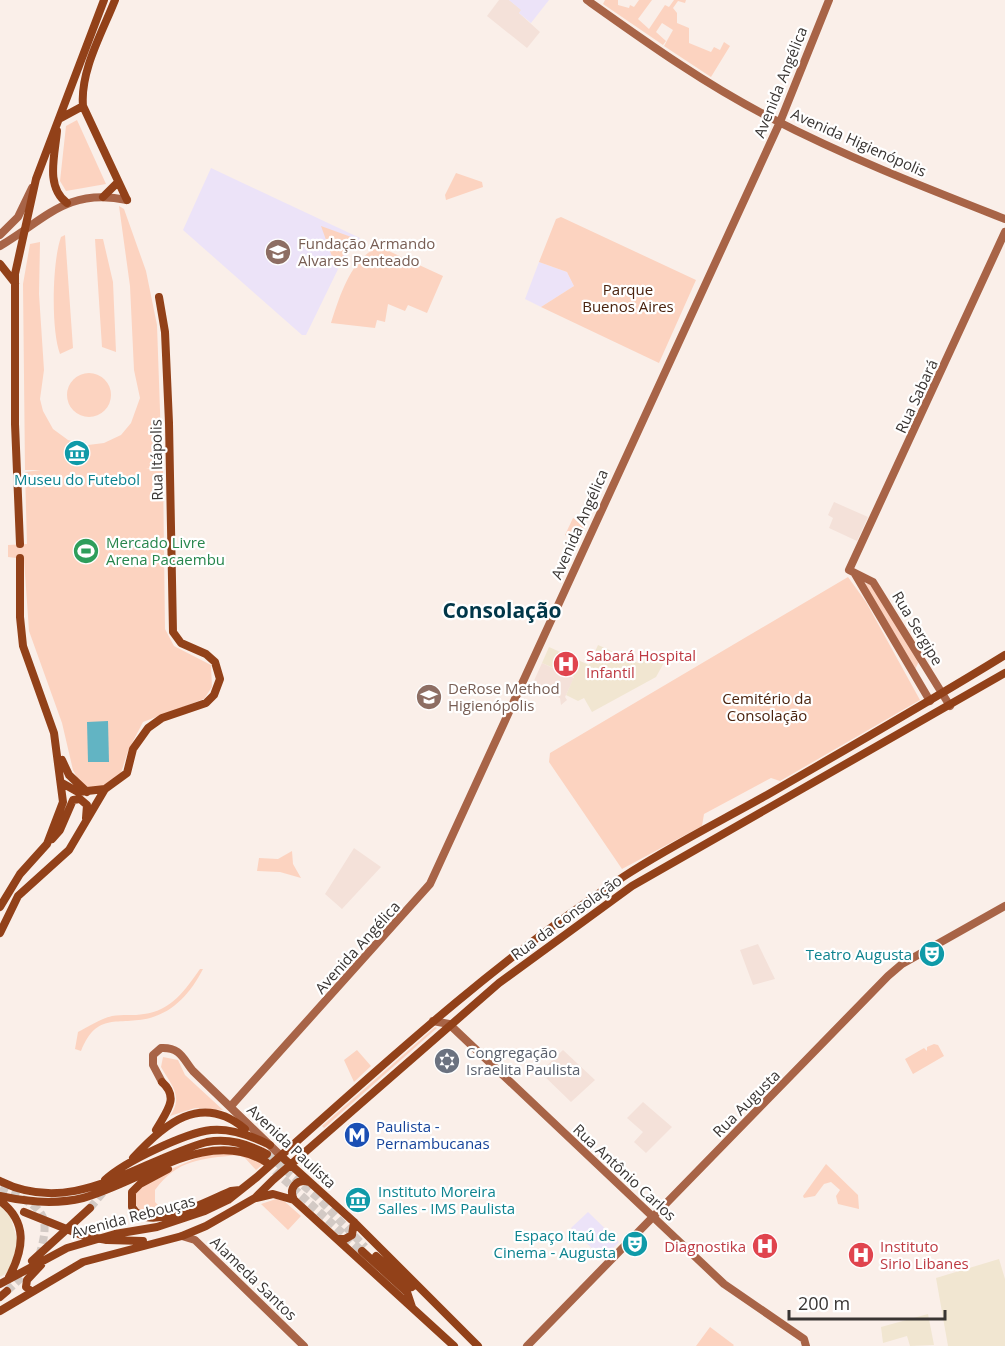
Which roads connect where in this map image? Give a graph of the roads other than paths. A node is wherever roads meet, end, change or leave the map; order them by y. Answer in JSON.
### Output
{"nodes":[{"id":1,"x":104,"y":0,"type":"edge"},
{"id":2,"x":115,"y":0,"type":"edge"},
{"id":3,"x":587,"y":0,"type":"edge"},
{"id":4,"x":829,"y":0,"type":"edge"},
{"id":5,"x":83,"y":106,"type":"junction"},
{"id":6,"x":58,"y":119,"type":"junction"},
{"id":7,"x":780,"y":122,"type":"junction"},
{"id":8,"x":36,"y":179,"type":"junction"},
{"id":9,"x":118,"y":182,"type":"junction"},
{"id":10,"x":103,"y":196,"type":"junction"},
{"id":11,"x":127,"y":200,"type":"joint"},
{"id":12,"x":67,"y":202,"type":"junction"},
{"id":13,"x":1005,"y":219,"type":"edge"},
{"id":14,"x":24,"y":229,"type":"junction"},
{"id":15,"x":1005,"y":232,"type":"edge"},
{"id":16,"x":0,"y":235,"type":"edge"},
{"id":17,"x":0,"y":246,"type":"edge"},
{"id":18,"x":0,"y":264,"type":"edge"},
{"id":19,"x":15,"y":282,"type":"junction"},
{"id":20,"x":159,"y":297,"type":"dead end"},
{"id":21,"x":20,"y":544,"type":"dead end"},
{"id":22,"x":20,"y":558,"type":"dead end"},
{"id":23,"x":852,"y":572,"type":"junction"},
{"id":24,"x":1005,"y":655,"type":"edge"},
{"id":25,"x":921,"y":660,"type":"junction"},
{"id":26,"x":1005,"y":673,"type":"edge"},
{"id":27,"x":914,"y":674,"type":"junction"},
{"id":28,"x":941,"y":694,"type":"junction"},
{"id":29,"x":930,"y":701,"type":"junction"},
{"id":30,"x":950,"y":706,"type":"junction"},
{"id":31,"x":58,"y":749,"type":"junction"},
{"id":32,"x":62,"y":783,"type":"junction"},
{"id":33,"x":780,"y":788,"type":"junction"},
{"id":34,"x":105,"y":789,"type":"junction"},
{"id":35,"x":87,"y":792,"type":"junction"},
{"id":36,"x":788,"y":799,"type":"junction"},
{"id":37,"x":92,"y":812,"type":"junction"},
{"id":38,"x":83,"y":830,"type":"junction"},
{"id":39,"x":47,"y":844,"type":"junction"},
{"id":40,"x":0,"y":906,"type":"edge"},
{"id":41,"x":1005,"y":906,"type":"edge"},
{"id":42,"x":0,"y":933,"type":"edge"},
{"id":43,"x":433,"y":1021,"type":"junction"},
{"id":44,"x":449,"y":1024,"type":"junction"},
{"id":45,"x":162,"y":1082,"type":"joint"},
{"id":46,"x":231,"y":1106,"type":"junction"},
{"id":47,"x":245,"y":1129,"type":"dead end"},
{"id":48,"x":151,"y":1138,"type":"junction"},
{"id":49,"x":270,"y":1145,"type":"junction"},
{"id":50,"x":281,"y":1156,"type":"junction"},
{"id":51,"x":133,"y":1158,"type":"dead end"},
{"id":52,"x":178,"y":1161,"type":"junction"},
{"id":53,"x":291,"y":1164,"type":"junction"},
{"id":54,"x":0,"y":1180,"type":"edge"},
{"id":55,"x":310,"y":1182,"type":"junction"},
{"id":56,"x":101,"y":1184,"type":"junction"},
{"id":57,"x":242,"y":1190,"type":"junction"},
{"id":58,"x":255,"y":1198,"type":"junction"},
{"id":59,"x":0,"y":1199,"type":"edge"},
{"id":60,"x":294,"y":1200,"type":"junction"},
{"id":61,"x":90,"y":1208,"type":"tunnel mouth"},
{"id":62,"x":652,"y":1217,"type":"junction"},
{"id":63,"x":354,"y":1222,"type":"junction"},
{"id":64,"x":182,"y":1236,"type":"junction"},
{"id":65,"x":338,"y":1239,"type":"junction"},
{"id":66,"x":156,"y":1241,"type":"junction"},
{"id":67,"x":375,"y":1243,"type":"junction"},
{"id":68,"x":362,"y":1252,"type":"junction"},
{"id":69,"x":55,"y":1254,"type":"junction"},
{"id":70,"x":18,"y":1272,"type":"junction"},
{"id":71,"x":8,"y":1278,"type":"junction"},
{"id":72,"x":0,"y":1284,"type":"edge"},
{"id":73,"x":31,"y":1291,"type":"junction"},
{"id":74,"x":426,"y":1294,"type":"junction"},
{"id":75,"x":0,"y":1311,"type":"edge"},
{"id":76,"x":805,"y":1343,"type":"edge"},
{"id":77,"x":304,"y":1346,"type":"edge"},
{"id":78,"x":454,"y":1346,"type":"edge"},
{"id":79,"x":478,"y":1346,"type":"edge"},
{"id":80,"x":527,"y":1346,"type":"edge"}],
"edges":[{"from":1,"to":6,"type":"main road"},
{"from":2,"to":5,"type":"main road"},
{"from":3,"to":7,"type":"main road","name":"Avenida Higienópolis"},
{"from":4,"to":7,"type":"main road","name":"Avenida Angélica"},
{"from":5,"to":6,"type":"main road"},
{"from":5,"to":9,"type":"main road"},
{"from":6,"to":8,"type":"main road"},
{"from":6,"to":12,"type":"main road"},
{"from":7,"to":13,"type":"main road","name":"Avenida Higienópolis"},
{"from":7,"to":46,"type":"main road","name":"Avenida Angélica"},
{"from":8,"to":14,"type":"main road"},
{"from":8,"to":16,"type":"main road"},
{"from":9,"to":10,"type":"main road"},
{"from":9,"to":11,"type":"main road"},
{"from":10,"to":11,"type":"main road"},
{"from":10,"to":12,"type":"main road"},
{"from":12,"to":14,"type":"main road"},
{"from":14,"to":17,"type":"main road"},
{"from":14,"to":19,"type":"main road"},
{"from":15,"to":23,"type":"main road","name":"Rua Sabará"},
{"from":18,"to":19,"type":"main road"},
{"from":19,"to":21,"type":"main road"},
{"from":20,"to":34,"type":"main road","name":"Rua Itápolis"},
{"from":22,"to":31,"type":"main road"},
{"from":23,"to":25,"type":"main road","name":"Rua Sergipe"},
{"from":23,"to":27,"type":"main road","name":"Rua Sergipe"},
{"from":24,"to":28,"type":"main road","name":"Rua da Consolação"},
{"from":25,"to":27,"type":"main road"},
{"from":25,"to":28,"type":"main road","name":"Rua Sergipe"},
{"from":26,"to":30,"type":"main road","name":"Rua da Consolação"},
{"from":27,"to":29,"type":"main road","name":"Rua Sergipe"},
{"from":28,"to":29,"type":"main road","name":"Rua da Consolação"},
{"from":28,"to":30,"type":"main road","name":"Rua Sergipe"},
{"from":29,"to":33,"type":"main road","name":"Rua da Consolação"},
{"from":30,"to":36,"type":"main road","name":"Rua da Consolação"},
{"from":31,"to":32,"type":"main road"},
{"from":31,"to":35,"type":"main road"},
{"from":32,"to":35,"type":"main road"},
{"from":32,"to":39,"type":"main road"},
{"from":33,"to":36,"type":"main road"},
{"from":33,"to":43,"type":"main road","name":"Rua da Consolação"},
{"from":34,"to":35,"type":"main road"},
{"from":34,"to":37,"type":"main road"},
{"from":35,"to":37,"type":"main road"},
{"from":36,"to":44,"type":"main road","name":"Rua da Consolação"},
{"from":37,"to":38,"type":"main road"},
{"from":38,"to":39,"type":"main road"},
{"from":38,"to":42,"type":"main road"},
{"from":39,"to":40,"type":"main road"},
{"from":41,"to":62,"type":"main road","name":"Rua Augusta"},
{"from":43,"to":44,"type":"main road"},
{"from":43,"to":50,"type":"main road","name":"Rua da Consolação"},
{"from":44,"to":53,"type":"main road","name":"Rua da Consolação"},
{"from":44,"to":62,"type":"main road","name":"Rua Antônio Carlos"},
{"from":45,"to":46,"type":"main road","name":"Avenida Paulista"},
{"from":45,"to":48,"type":"main road"},
{"from":46,"to":49,"type":"main road","name":"Avenida Paulista"},
{"from":47,"to":48,"type":"main road"},
{"from":48,"to":51,"type":"main road"},
{"from":49,"to":50,"type":"main road","name":"Avenida Paulista"},
{"from":49,"to":56,"type":"main road"},
{"from":50,"to":53,"type":"main road","name":"Avenida Paulista"},
{"from":50,"to":57,"type":"main road","name":"Rua da Consolação"},
{"from":52,"to":56,"type":"main road"},
{"from":52,"to":57,"type":"main road"},
{"from":52,"to":59,"type":"main road"},
{"from":53,"to":55,"type":"main road","name":"Avenida Paulista"},
{"from":53,"to":58,"type":"main road","name":"Rua da Consolação"},
{"from":54,"to":56,"type":"main road"},
{"from":55,"to":60,"type":"main road"},
{"from":55,"to":63,"type":"main road","name":"Avenida Paulista"},
{"from":57,"to":69,"type":"main road","name":"Avenida Rebouças"},
{"from":58,"to":60,"type":"main road"},
{"from":58,"to":64,"type":"main road","name":"Rua da Consolação"},
{"from":59,"to":66,"type":"main road","bridge":true},
{"from":59,"to":71,"type":"main road"},
{"from":60,"to":65,"type":"main road"},
{"from":61,"to":70,"type":"main road"},
{"from":62,"to":76,"type":"main road","name":"Rua Antônio Carlos"},
{"from":62,"to":80,"type":"main road","name":"Rua Augusta"},
{"from":63,"to":65,"type":"main road"},
{"from":63,"to":67,"type":"main road","name":"Avenida Paulista"},
{"from":64,"to":66,"type":"main road","name":"Avenida Rebouças"},
{"from":64,"to":77,"type":"main road","name":"Alameda Santos"},
{"from":65,"to":68,"type":"main road"},
{"from":66,"to":73,"type":"main road","name":"Avenida Rebouças"},
{"from":67,"to":68,"type":"main road"},
{"from":67,"to":74,"type":"main road","name":"Avenida Paulista"},
{"from":68,"to":74,"type":"main road"},
{"from":68,"to":78,"type":"main road"},
{"from":69,"to":70,"type":"main road","name":"Avenida Rebouças"},
{"from":69,"to":73,"type":"main road"},
{"from":70,"to":71,"type":"main road","name":"Avenida Rebouças"},
{"from":71,"to":72,"type":"main road","name":"Avenida Rebouças"},
{"from":73,"to":75,"type":"main road","name":"Avenida Rebouças"},
{"from":74,"to":79,"type":"main road","name":"Avenida Paulista"}]}
